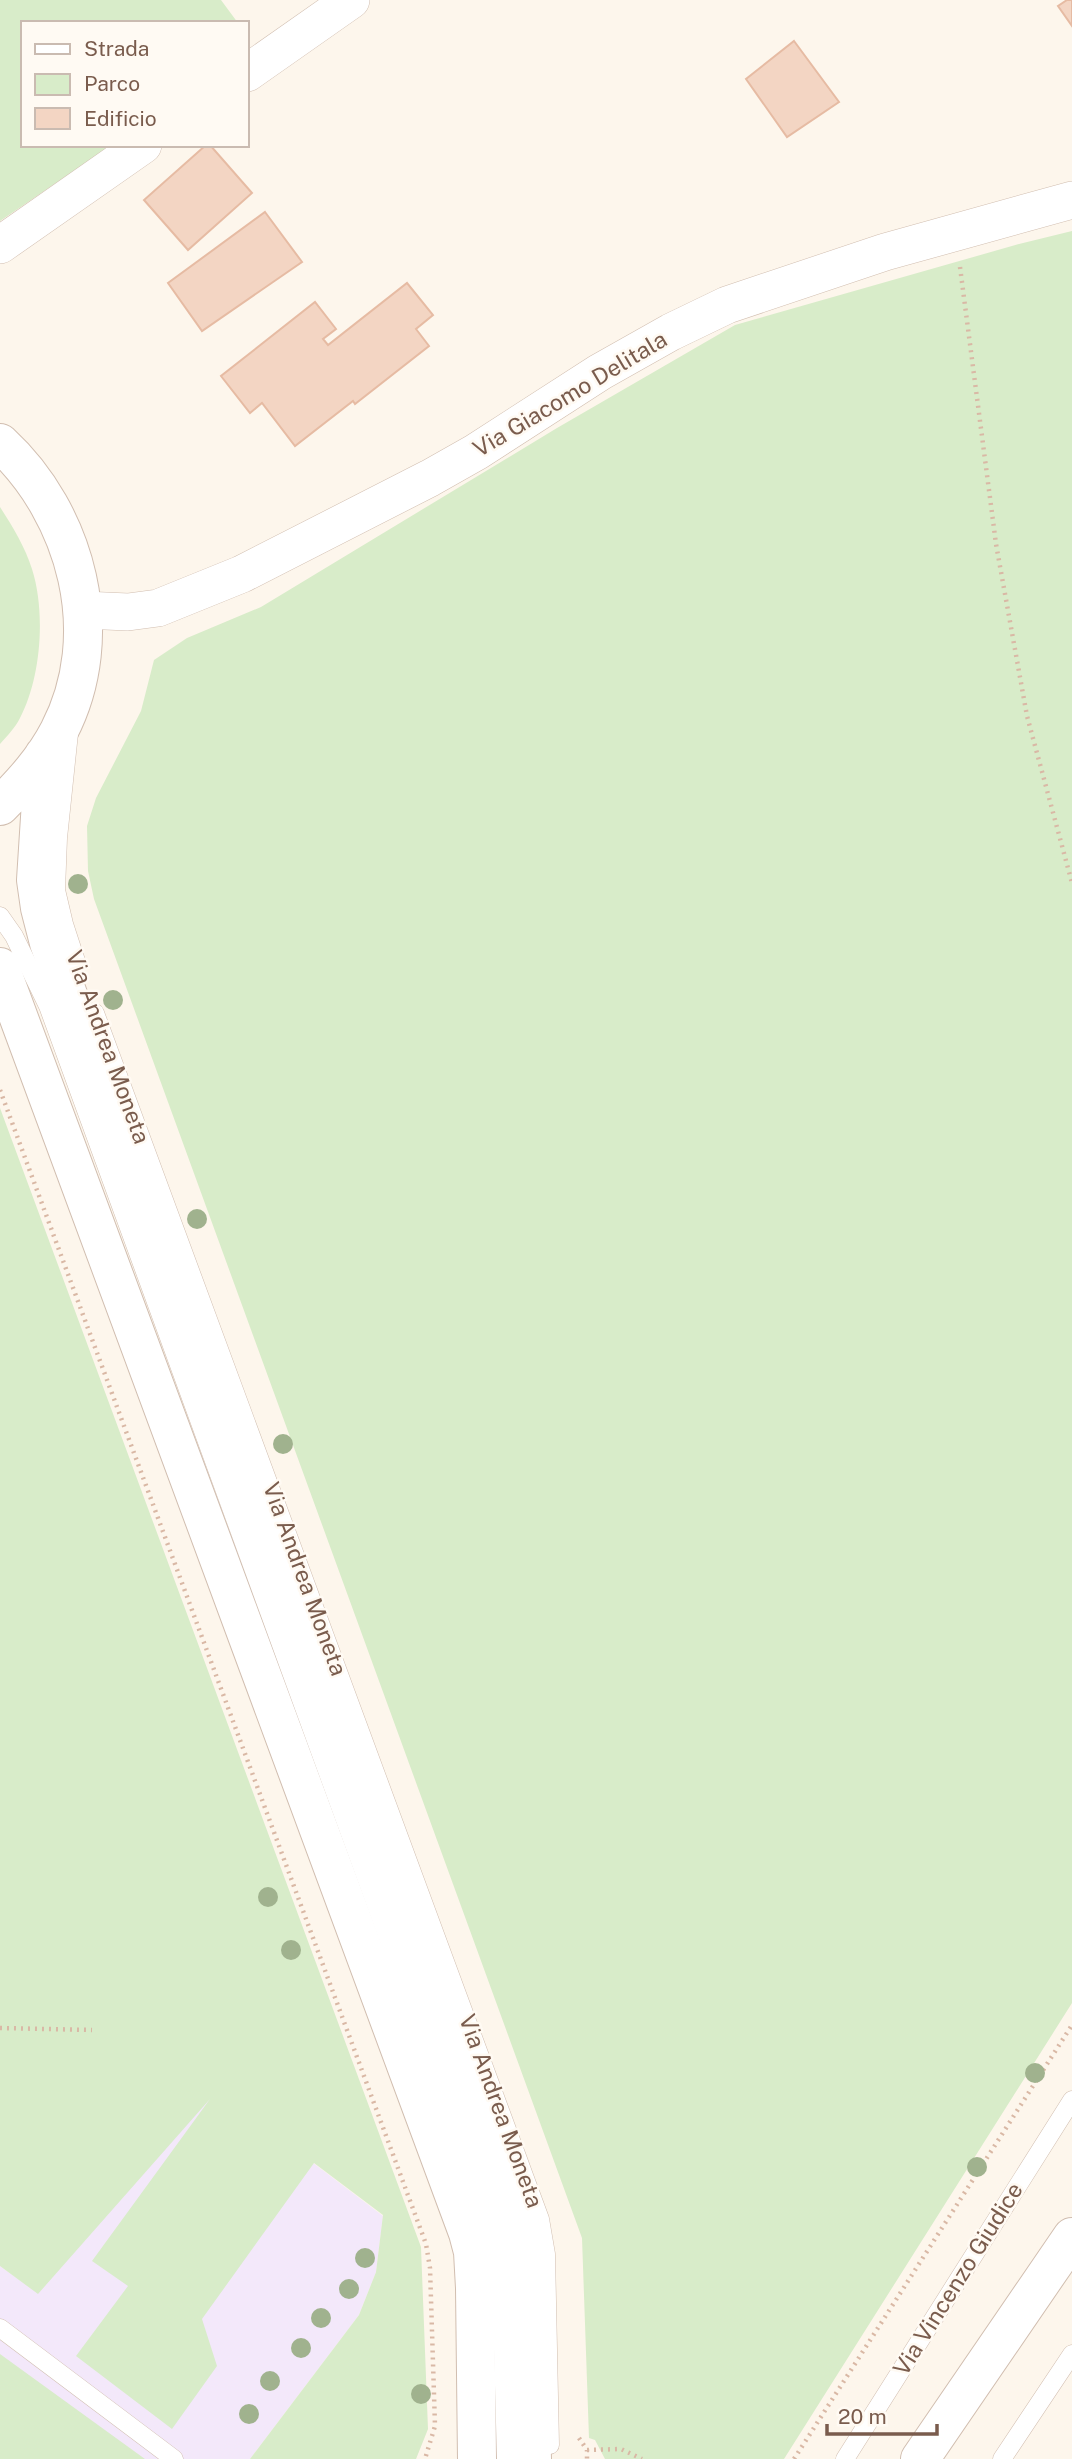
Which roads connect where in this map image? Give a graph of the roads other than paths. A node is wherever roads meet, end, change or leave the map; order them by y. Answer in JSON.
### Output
{"nodes":[{"id":1,"x":351,"y":0,"type":"edge"},
{"id":2,"x":248,"y":72,"type":"edge"},
{"id":3,"x":140,"y":147,"type":"edge"},
{"id":4,"x":1072,"y":200,"type":"edge"},
{"id":5,"x":0,"y":245,"type":"edge"},
{"id":6,"x":0,"y":443,"type":"edge"},
{"id":7,"x":83,"y":610,"type":"junction"},
{"id":8,"x":71,"y":701,"type":"junction"},
{"id":9,"x":44,"y":755,"type":"junction"},
{"id":10,"x":0,"y":806,"type":"edge"},
{"id":11,"x":0,"y":916,"type":"edge"},
{"id":12,"x":0,"y":967,"type":"edge"},
{"id":13,"x":409,"y":1962,"type":"junction"},
{"id":14,"x":440,"y":2047,"type":"junction"},
{"id":15,"x":1072,"y":2100,"type":"edge"},
{"id":16,"x":1072,"y":2237,"type":"edge"},
{"id":17,"x":0,"y":2328,"type":"edge"},
{"id":18,"x":1072,"y":2354,"type":"edge"},
{"id":19,"x":174,"y":2459,"type":"edge"},
{"id":20,"x":477,"y":2459,"type":"edge"},
{"id":21,"x":506,"y":2459,"type":"edge"},
{"id":22,"x":532,"y":2459,"type":"edge"},
{"id":23,"x":551,"y":2459,"type":"edge"},
{"id":24,"x":845,"y":2459,"type":"edge"},
{"id":25,"x":920,"y":2459,"type":"edge"},
{"id":26,"x":1002,"y":2459,"type":"edge"}],
"edges":[{"from":1,"to":2,"type":"street"},
{"from":3,"to":5,"type":"street"},
{"from":4,"to":7,"type":"street","name":"Via Giacomo Delitala"},
{"from":6,"to":7,"type":"street"},
{"from":7,"to":8,"type":"street"},
{"from":8,"to":9,"type":"street"},
{"from":8,"to":13,"type":"lane","name":"Via Andrea Moneta"},
{"from":9,"to":10,"type":"street"},
{"from":9,"to":13,"type":"street","name":"Via Andrea Moneta"},
{"from":11,"to":13,"type":"lane","name":"Via Andrea Moneta"},
{"from":12,"to":13,"type":"street","name":"Via Andrea Moneta"},
{"from":13,"to":14,"type":"street","name":"Via Andrea Moneta"},
{"from":13,"to":14,"type":"street","name":"Via Andrea Moneta"},
{"from":14,"to":20,"type":"street","name":"Via Andrea Moneta"},
{"from":14,"to":21,"type":"lane","name":"Via Andrea Moneta"},
{"from":14,"to":22,"type":"street","name":"Via Andrea Moneta"},
{"from":14,"to":23,"type":"lane","name":"Via Andrea Moneta"},
{"from":15,"to":24,"type":"lane","name":"Via Vincenzo Giudice"},
{"from":16,"to":25,"type":"street"},
{"from":17,"to":19,"type":"lane"},
{"from":18,"to":26,"type":"lane"}]}
